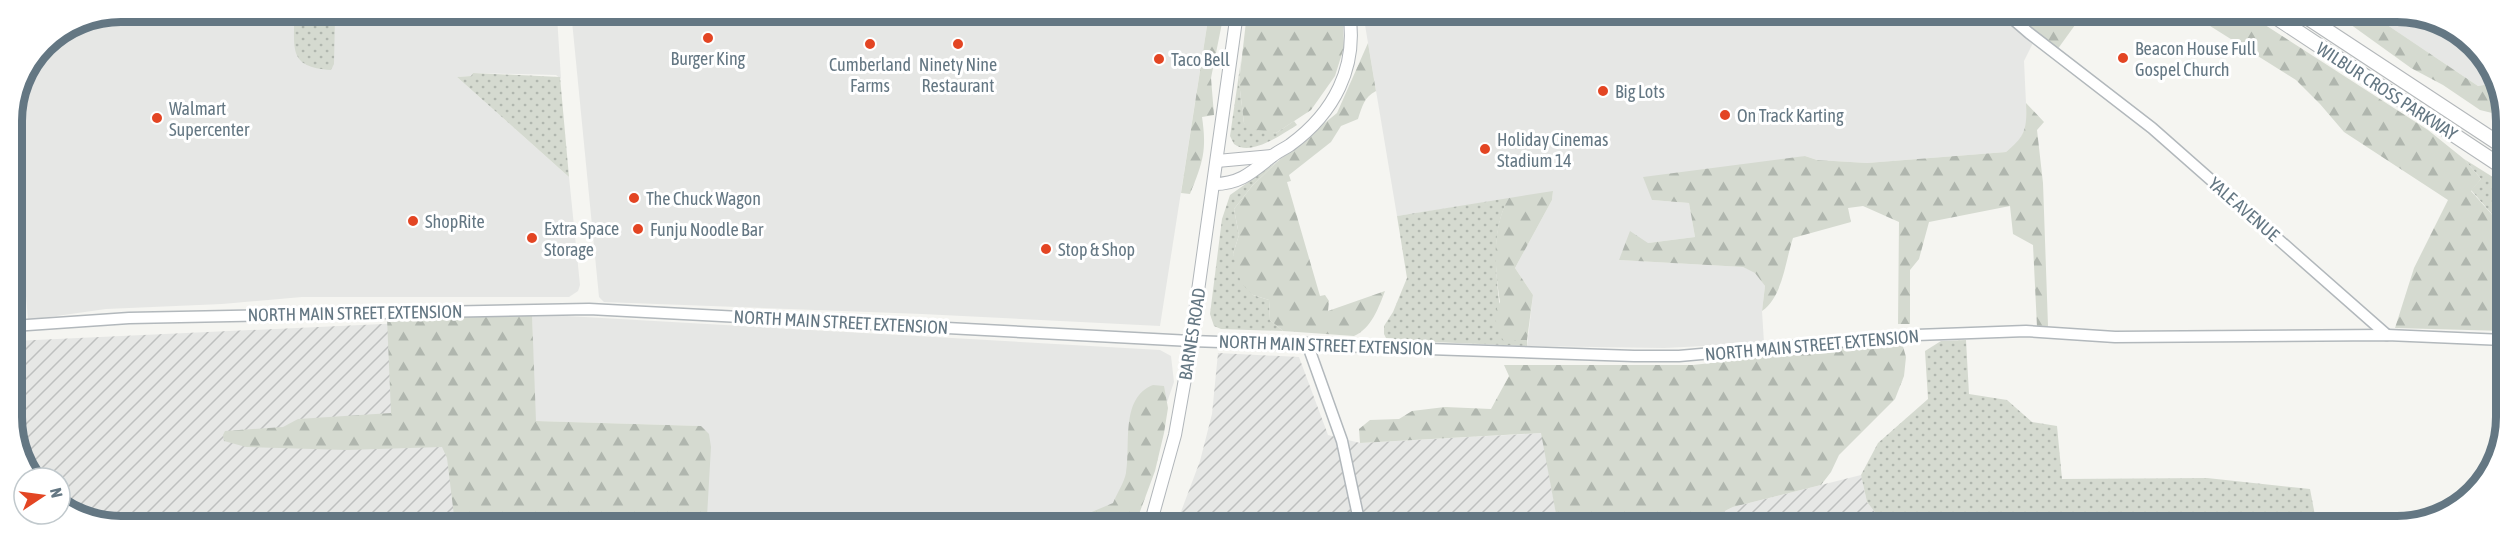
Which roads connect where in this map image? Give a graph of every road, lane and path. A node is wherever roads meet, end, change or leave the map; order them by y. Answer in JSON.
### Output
{"nodes":[{"id":1,"x":1236,"y":22,"type":"edge"},
{"id":2,"x":1350,"y":22,"type":"edge"},
{"id":3,"x":2016,"y":22,"type":"edge"},
{"id":4,"x":2276,"y":22,"type":"edge"},
{"id":5,"x":2283,"y":22,"type":"edge"},
{"id":6,"x":2314,"y":22,"type":"edge"},
{"id":7,"x":2321,"y":22,"type":"edge"},
{"id":8,"x":2363,"y":54,"type":"junction"},
{"id":9,"x":2353,"y":68,"type":"junction"},
{"id":10,"x":2496,"y":142,"type":"edge"},
{"id":11,"x":1272,"y":156,"type":"junction"},
{"id":12,"x":1217,"y":161,"type":"junction"},
{"id":13,"x":2496,"y":163,"type":"edge"},
{"id":14,"x":1214,"y":184,"type":"junction"},
{"id":15,"x":22,"y":325,"type":"edge"},
{"id":16,"x":2387,"y":335,"type":"junction"},
{"id":17,"x":2496,"y":339,"type":"edge"},
{"id":18,"x":1191,"y":341,"type":"junction"},
{"id":19,"x":1307,"y":343,"type":"junction"},
{"id":20,"x":1152,"y":516,"type":"edge"},
{"id":21,"x":1358,"y":516,"type":"edge"}],
"edges":[{"from":1,"to":12,"type":"main road","name":"BARNES ROAD"},
{"from":2,"to":11,"type":"main road"},
{"from":3,"to":16,"type":"street","name":"YALE AVENUE"},
{"from":4,"to":9,"type":"highway"},
{"from":5,"to":9,"type":"highway","name":"WILBUR CROSS PARKWAY"},
{"from":6,"to":8,"type":"highway","name":"WILBUR CROSS PARKWAY"},
{"from":7,"to":8,"type":"highway"},
{"from":8,"to":10,"type":"highway","name":"WILBUR CROSS PARKWAY"},
{"from":9,"to":13,"type":"highway","name":"WILBUR CROSS PARKWAY"},
{"from":11,"to":12,"type":"main road"},
{"from":11,"to":14,"type":"main road"},
{"from":12,"to":14,"type":"main road","name":"BARNES ROAD"},
{"from":14,"to":18,"type":"main road","name":"BARNES ROAD"},
{"from":15,"to":18,"type":"street","name":"NORTH MAIN STREET EXTENSION"},
{"from":16,"to":17,"type":"street"},
{"from":16,"to":19,"type":"street","name":"NORTH MAIN STREET EXTENSION"},
{"from":18,"to":19,"type":"street","name":"NORTH MAIN STREET EXTENSION"},
{"from":18,"to":20,"type":"main road","name":"BARNES ROAD"},
{"from":19,"to":21,"type":"street"}]}
